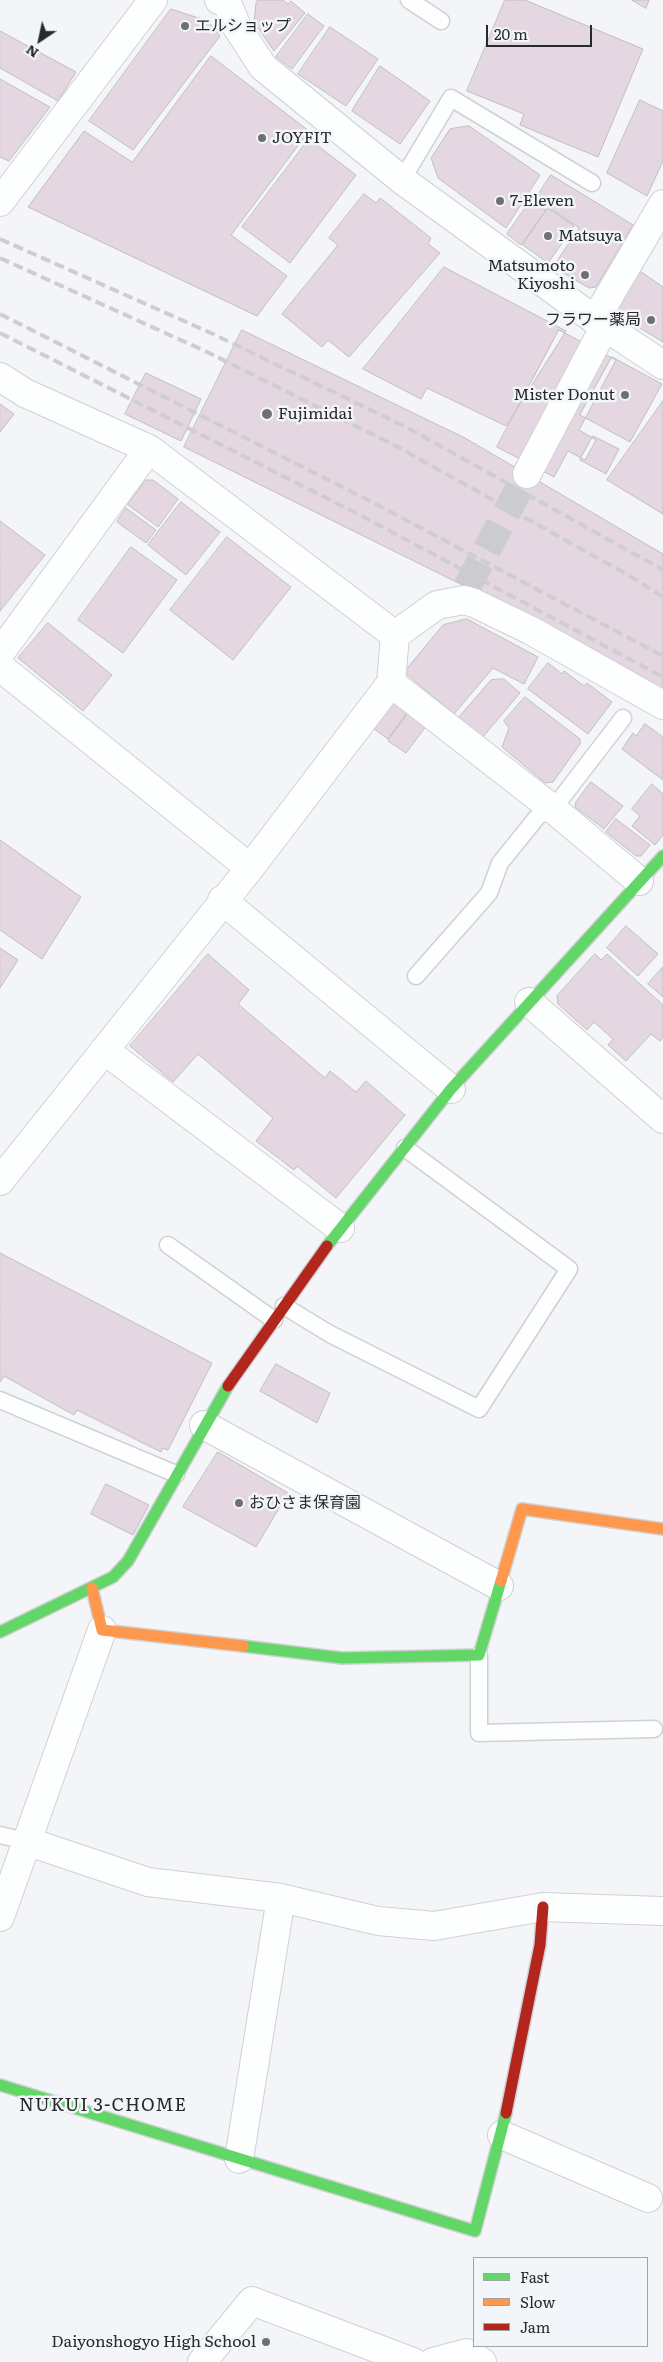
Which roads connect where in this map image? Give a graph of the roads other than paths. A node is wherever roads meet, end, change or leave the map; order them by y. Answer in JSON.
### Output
{"nodes":[{"id":1,"x":153,"y":0,"type":"edge"},
{"id":2,"x":410,"y":0,"type":"edge"},
{"id":3,"x":225,"y":1,"type":"edge"},
{"id":4,"x":441,"y":21,"type":"dead end"},
{"id":5,"x":402,"y":180,"type":"junction"},
{"id":6,"x":592,"y":183,"type":"dead end"},
{"id":7,"x":0,"y":202,"type":"edge"},
{"id":8,"x":663,"y":204,"type":"edge"},
{"id":9,"x":600,"y":323,"type":"junction"},
{"id":10,"x":663,"y":364,"type":"edge"},
{"id":11,"x":0,"y":377,"type":"edge"},
{"id":12,"x":149,"y":449,"type":"junction"},
{"id":13,"x":527,"y":474,"type":"tunnel mouth"},
{"id":14,"x":395,"y":635,"type":"junction"},
{"id":15,"x":0,"y":654,"type":"edge"},
{"id":16,"x":0,"y":668,"type":"edge"},
{"id":17,"x":391,"y":683,"type":"junction"},
{"id":18,"x":663,"y":705,"type":"edge"},
{"id":19,"x":623,"y":718,"type":"dead end"},
{"id":20,"x":553,"y":809,"type":"junction"},
{"id":21,"x":663,"y":856,"type":"edge"},
{"id":22,"x":250,"y":868,"type":"junction"},
{"id":23,"x":639,"y":881,"type":"junction"},
{"id":24,"x":222,"y":900,"type":"junction"},
{"id":25,"x":416,"y":976,"type":"dead end"},
{"id":26,"x":530,"y":1002,"type":"junction"},
{"id":27,"x":104,"y":1050,"type":"junction"},
{"id":28,"x":451,"y":1090,"type":"junction"},
{"id":29,"x":663,"y":1119,"type":"edge"},
{"id":30,"x":404,"y":1148,"type":"junction"},
{"id":31,"x":0,"y":1181,"type":"edge"},
{"id":32,"x":340,"y":1228,"type":"junction"},
{"id":33,"x":168,"y":1245,"type":"dead end"},
{"id":34,"x":279,"y":1313,"type":"junction"},
{"id":35,"x":0,"y":1400,"type":"edge"},
{"id":36,"x":204,"y":1425,"type":"junction"},
{"id":37,"x":176,"y":1474,"type":"junction"},
{"id":38,"x":663,"y":1529,"type":"edge"},
{"id":39,"x":499,"y":1586,"type":"junction"},
{"id":40,"x":92,"y":1588,"type":"junction"},
{"id":41,"x":102,"y":1630,"type":"junction"},
{"id":42,"x":0,"y":1632,"type":"edge"},
{"id":43,"x":478,"y":1655,"type":"junction"},
{"id":44,"x":654,"y":1729,"type":"dead end"},
{"id":45,"x":13,"y":1838,"type":"edge"},
{"id":46,"x":281,"y":1898,"type":"junction"},
{"id":47,"x":542,"y":1907,"type":"junction"},
{"id":48,"x":663,"y":1911,"type":"edge"},
{"id":49,"x":0,"y":1917,"type":"edge"},
{"id":50,"x":0,"y":2085,"type":"edge"},
{"id":51,"x":502,"y":2135,"type":"junction"},
{"id":52,"x":239,"y":2159,"type":"junction"},
{"id":53,"x":648,"y":2198,"type":"dead end"},
{"id":54,"x":202,"y":2362,"type":"edge"},
{"id":55,"x":413,"y":2362,"type":"edge"},
{"id":56,"x":434,"y":2362,"type":"edge"},
{"id":57,"x":482,"y":2362,"type":"edge"}],
"edges":[{"from":1,"to":7,"type":"street"},
{"from":2,"to":4,"type":"lane"},
{"from":3,"to":5,"type":"street"},
{"from":5,"to":6,"type":"lane"},
{"from":5,"to":9,"type":"street"},
{"from":8,"to":9,"type":"street"},
{"from":9,"to":10,"type":"street"},
{"from":9,"to":13,"type":"street"},
{"from":11,"to":12,"type":"street"},
{"from":12,"to":14,"type":"street"},
{"from":12,"to":15,"type":"street"},
{"from":14,"to":17,"type":"street"},
{"from":14,"to":18,"type":"street"},
{"from":16,"to":22,"type":"street"},
{"from":17,"to":20,"type":"street"},
{"from":17,"to":22,"type":"street"},
{"from":19,"to":20,"type":"lane"},
{"from":20,"to":23,"type":"street"},
{"from":20,"to":25,"type":"lane"},
{"from":21,"to":23,"type":"street"},
{"from":22,"to":24,"type":"street"},
{"from":23,"to":26,"type":"street"},
{"from":24,"to":27,"type":"street"},
{"from":24,"to":28,"type":"street"},
{"from":26,"to":28,"type":"street"},
{"from":26,"to":29,"type":"street"},
{"from":27,"to":31,"type":"street"},
{"from":27,"to":32,"type":"street"},
{"from":28,"to":30,"type":"street"},
{"from":30,"to":32,"type":"street"},
{"from":30,"to":34,"type":"lane"},
{"from":32,"to":34,"type":"street"},
{"from":33,"to":34,"type":"lane"},
{"from":34,"to":36,"type":"street"},
{"from":35,"to":37,"type":"lane"},
{"from":36,"to":37,"type":"street"},
{"from":36,"to":39,"type":"street"},
{"from":37,"to":40,"type":"street"},
{"from":38,"to":39,"type":"street"},
{"from":39,"to":43,"type":"street"},
{"from":40,"to":41,"type":"street"},
{"from":40,"to":42,"type":"street"},
{"from":41,"to":43,"type":"street"},
{"from":41,"to":45,"type":"street"},
{"from":43,"to":44,"type":"lane"},
{"from":45,"to":46,"type":"street"},
{"from":45,"to":49,"type":"street"},
{"from":46,"to":47,"type":"street"},
{"from":46,"to":52,"type":"street"},
{"from":47,"to":48,"type":"street"},
{"from":47,"to":51,"type":"street"},
{"from":50,"to":52,"type":"street"},
{"from":51,"to":52,"type":"street"},
{"from":51,"to":53,"type":"street"},
{"from":54,"to":55,"type":"street"},
{"from":56,"to":57,"type":"street"}]}
